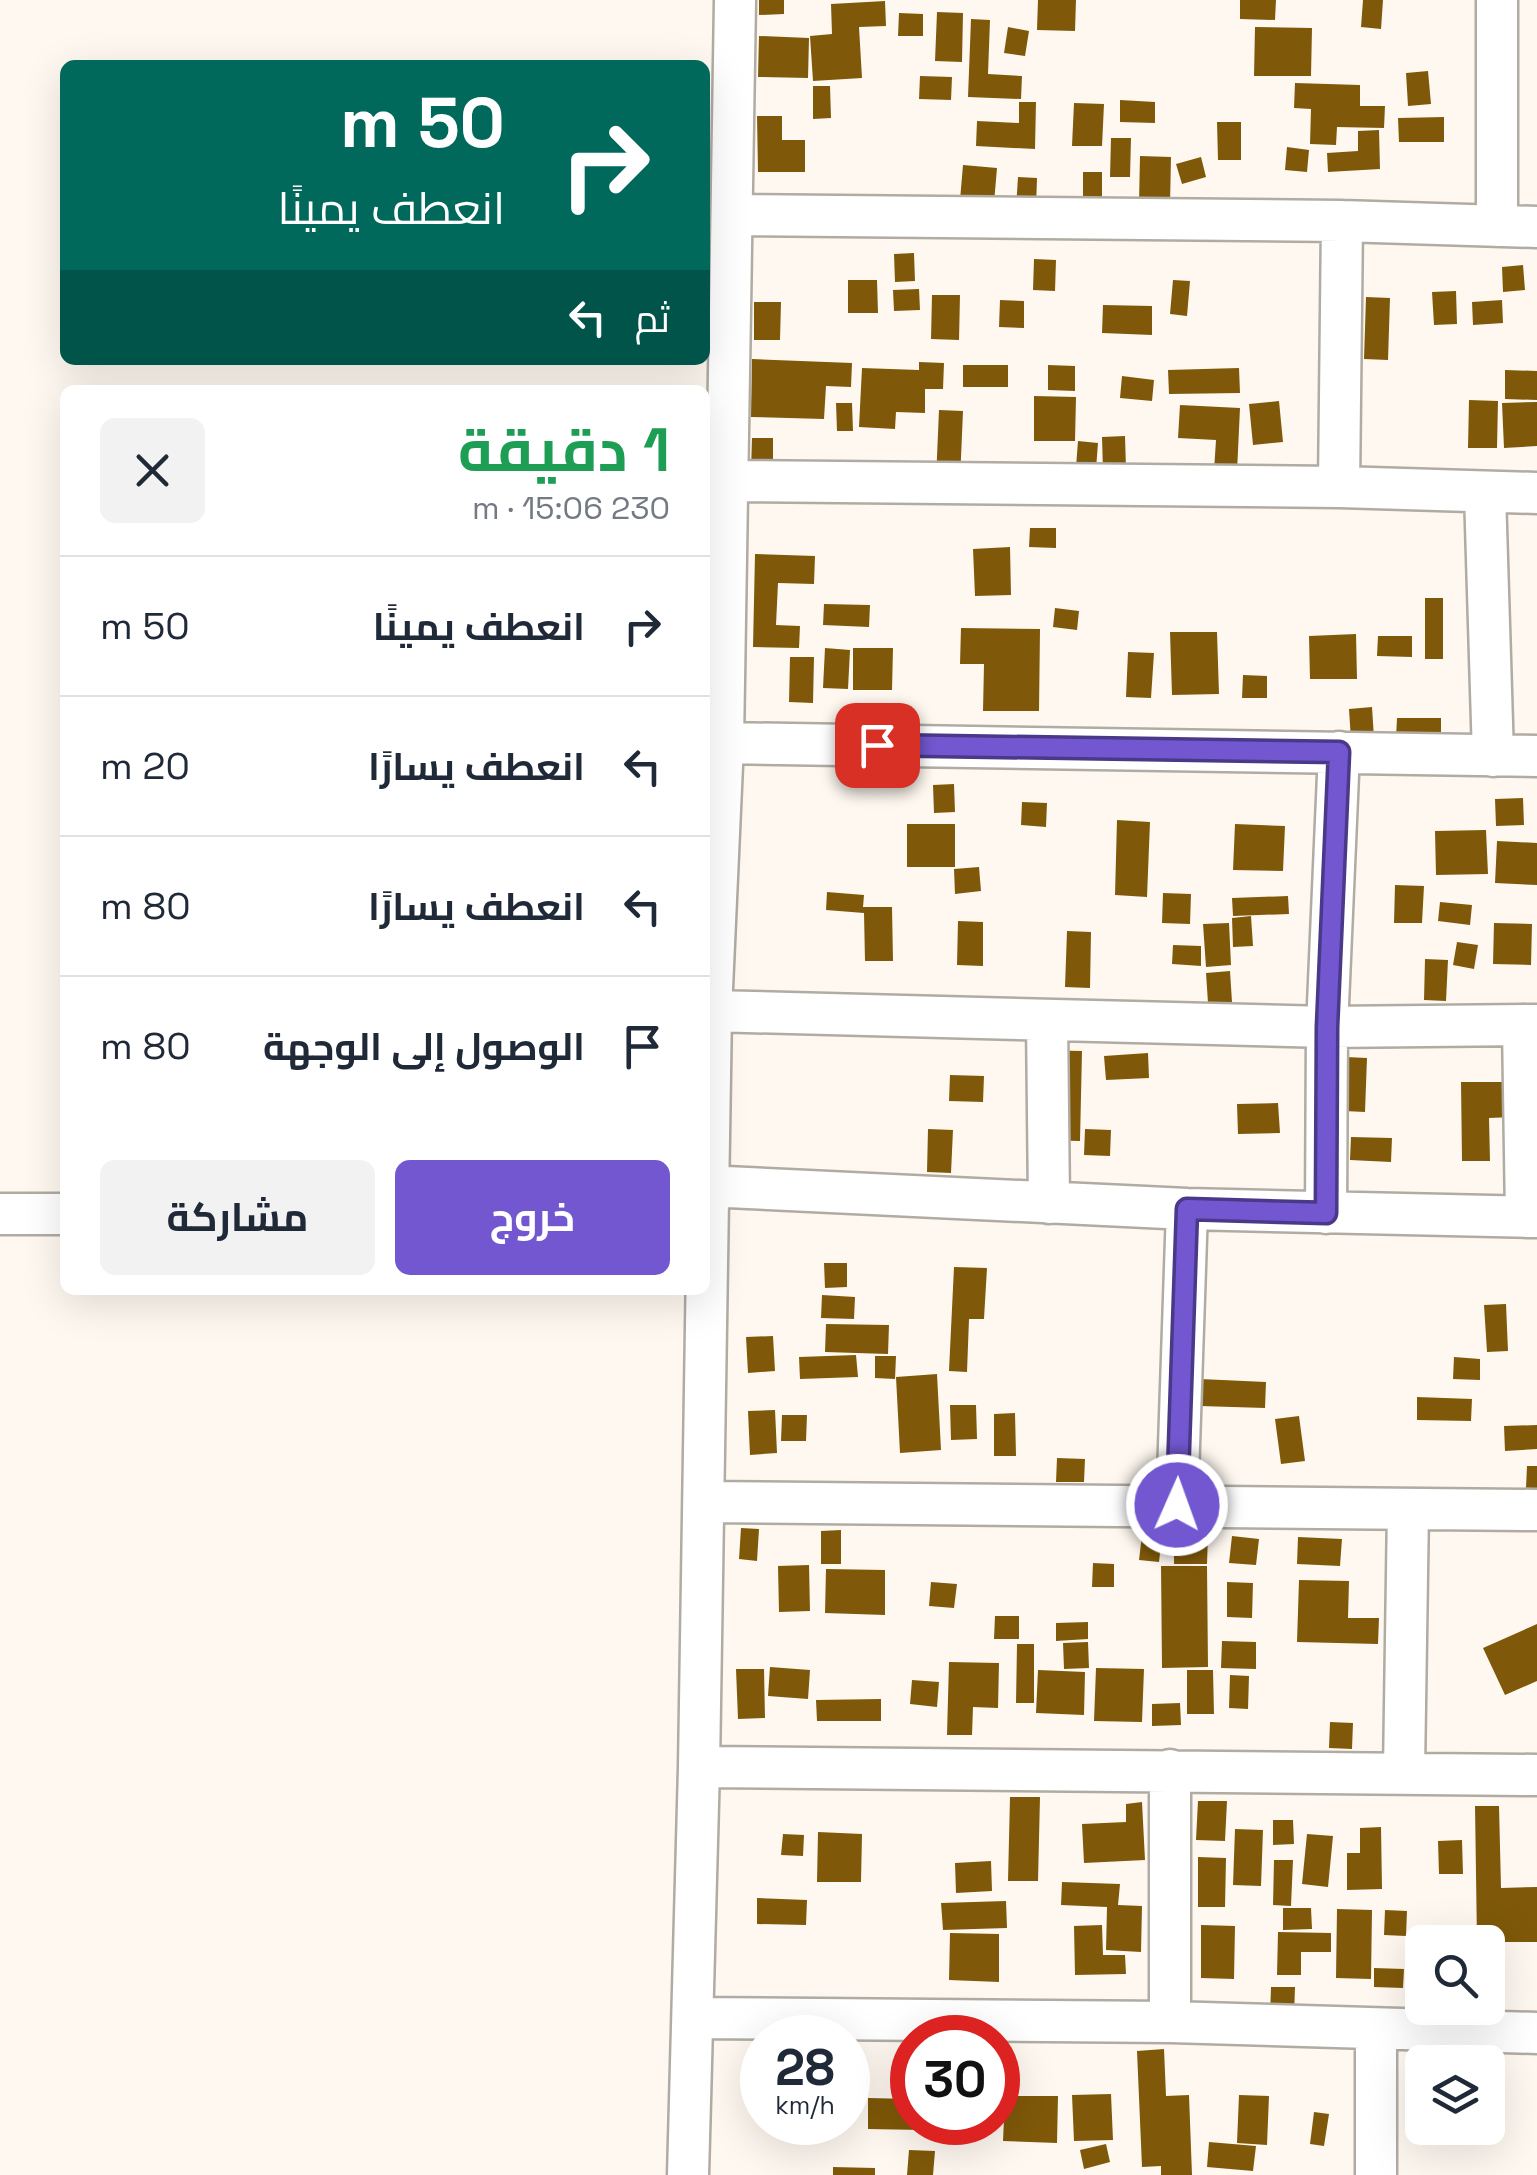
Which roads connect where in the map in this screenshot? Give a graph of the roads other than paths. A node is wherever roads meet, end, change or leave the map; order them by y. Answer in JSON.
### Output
{"nodes":[{"id":1,"x":735,"y":0,"type":"edge"},
{"id":2,"x":1497,"y":0,"type":"edge"},
{"id":3,"x":732,"y":216,"type":"junction"},
{"id":4,"x":1342,"y":221,"type":"junction"},
{"id":5,"x":1497,"y":226,"type":"junction"},
{"id":6,"x":1537,"y":227,"type":"edge"},
{"id":7,"x":727,"y":481,"type":"junction"},
{"id":8,"x":1339,"y":487,"type":"junction"},
{"id":9,"x":1485,"y":493,"type":"junction"},
{"id":10,"x":1537,"y":493,"type":"edge"},
{"id":11,"x":723,"y":743,"type":"junction"},
{"id":12,"x":1339,"y":752,"type":"junction"},
{"id":13,"x":1493,"y":756,"type":"junction"},
{"id":14,"x":1537,"y":756,"type":"edge"},
{"id":15,"x":711,"y":1011,"type":"junction"},
{"id":16,"x":1047,"y":1020,"type":"junction"},
{"id":17,"x":1530,"y":1025,"type":"edge"},
{"id":18,"x":1327,"y":1027,"type":"junction"},
{"id":19,"x":710,"y":1055,"type":"edge"},
{"id":20,"x":710,"y":1187,"type":"edge"},
{"id":21,"x":1049,"y":1203,"type":"junction"},
{"id":22,"x":1187,"y":1209,"type":"junction"},
{"id":23,"x":1326,"y":1213,"type":"junction"},
{"id":24,"x":0,"y":1214,"type":"edge"},
{"id":25,"x":60,"y":1214,"type":"edge"},
{"id":26,"x":1531,"y":1217,"type":"edge"},
{"id":27,"x":706,"y":1295,"type":"edge"},
{"id":28,"x":704,"y":1502,"type":"junction"},
{"id":29,"x":1177,"y":1505,"type":"junction"},
{"id":30,"x":1408,"y":1509,"type":"junction"},
{"id":31,"x":1537,"y":1510,"type":"edge"},
{"id":32,"x":699,"y":1767,"type":"junction"},
{"id":33,"x":1170,"y":1770,"type":"junction"},
{"id":34,"x":1404,"y":1771,"type":"junction"},
{"id":35,"x":1537,"y":1775,"type":"edge"},
{"id":36,"x":693,"y":2018,"type":"junction"},
{"id":37,"x":1170,"y":2022,"type":"junction"},
{"id":38,"x":1376,"y":2030,"type":"junction"},
{"id":39,"x":1537,"y":2033,"type":"edge"},
{"id":40,"x":688,"y":2175,"type":"edge"},
{"id":41,"x":1376,"y":2175,"type":"edge"}],
"edges":[{"from":1,"to":3,"type":"street"},
{"from":2,"to":5,"type":"street"},
{"from":3,"to":4,"type":"street"},
{"from":3,"to":7,"type":"street"},
{"from":4,"to":5,"type":"street"},
{"from":4,"to":8,"type":"street"},
{"from":5,"to":6,"type":"street"},
{"from":7,"to":8,"type":"street"},
{"from":7,"to":11,"type":"street"},
{"from":8,"to":9,"type":"street"},
{"from":9,"to":10,"type":"street"},
{"from":9,"to":13,"type":"street"},
{"from":11,"to":12,"type":"street"},
{"from":11,"to":15,"type":"street"},
{"from":12,"to":13,"type":"street"},
{"from":12,"to":18,"type":"street"},
{"from":13,"to":14,"type":"street"},
{"from":15,"to":16,"type":"street"},
{"from":15,"to":19,"type":"street"},
{"from":16,"to":18,"type":"street"},
{"from":16,"to":21,"type":"street"},
{"from":17,"to":18,"type":"street"},
{"from":17,"to":26,"type":"street"},
{"from":18,"to":23,"type":"street"},
{"from":20,"to":21,"type":"street"},
{"from":21,"to":22,"type":"street"},
{"from":22,"to":23,"type":"street"},
{"from":22,"to":29,"type":"street"},
{"from":23,"to":26,"type":"street"},
{"from":24,"to":25,"type":"street"},
{"from":27,"to":28,"type":"street"},
{"from":28,"to":29,"type":"street"},
{"from":28,"to":32,"type":"street"},
{"from":29,"to":30,"type":"street"},
{"from":30,"to":31,"type":"street"},
{"from":30,"to":34,"type":"street"},
{"from":32,"to":33,"type":"street"},
{"from":32,"to":36,"type":"street"},
{"from":33,"to":34,"type":"street"},
{"from":33,"to":37,"type":"street"},
{"from":34,"to":35,"type":"street"},
{"from":36,"to":37,"type":"street"},
{"from":36,"to":40,"type":"street"},
{"from":37,"to":38,"type":"street"},
{"from":38,"to":39,"type":"street"},
{"from":38,"to":41,"type":"street"}]}
